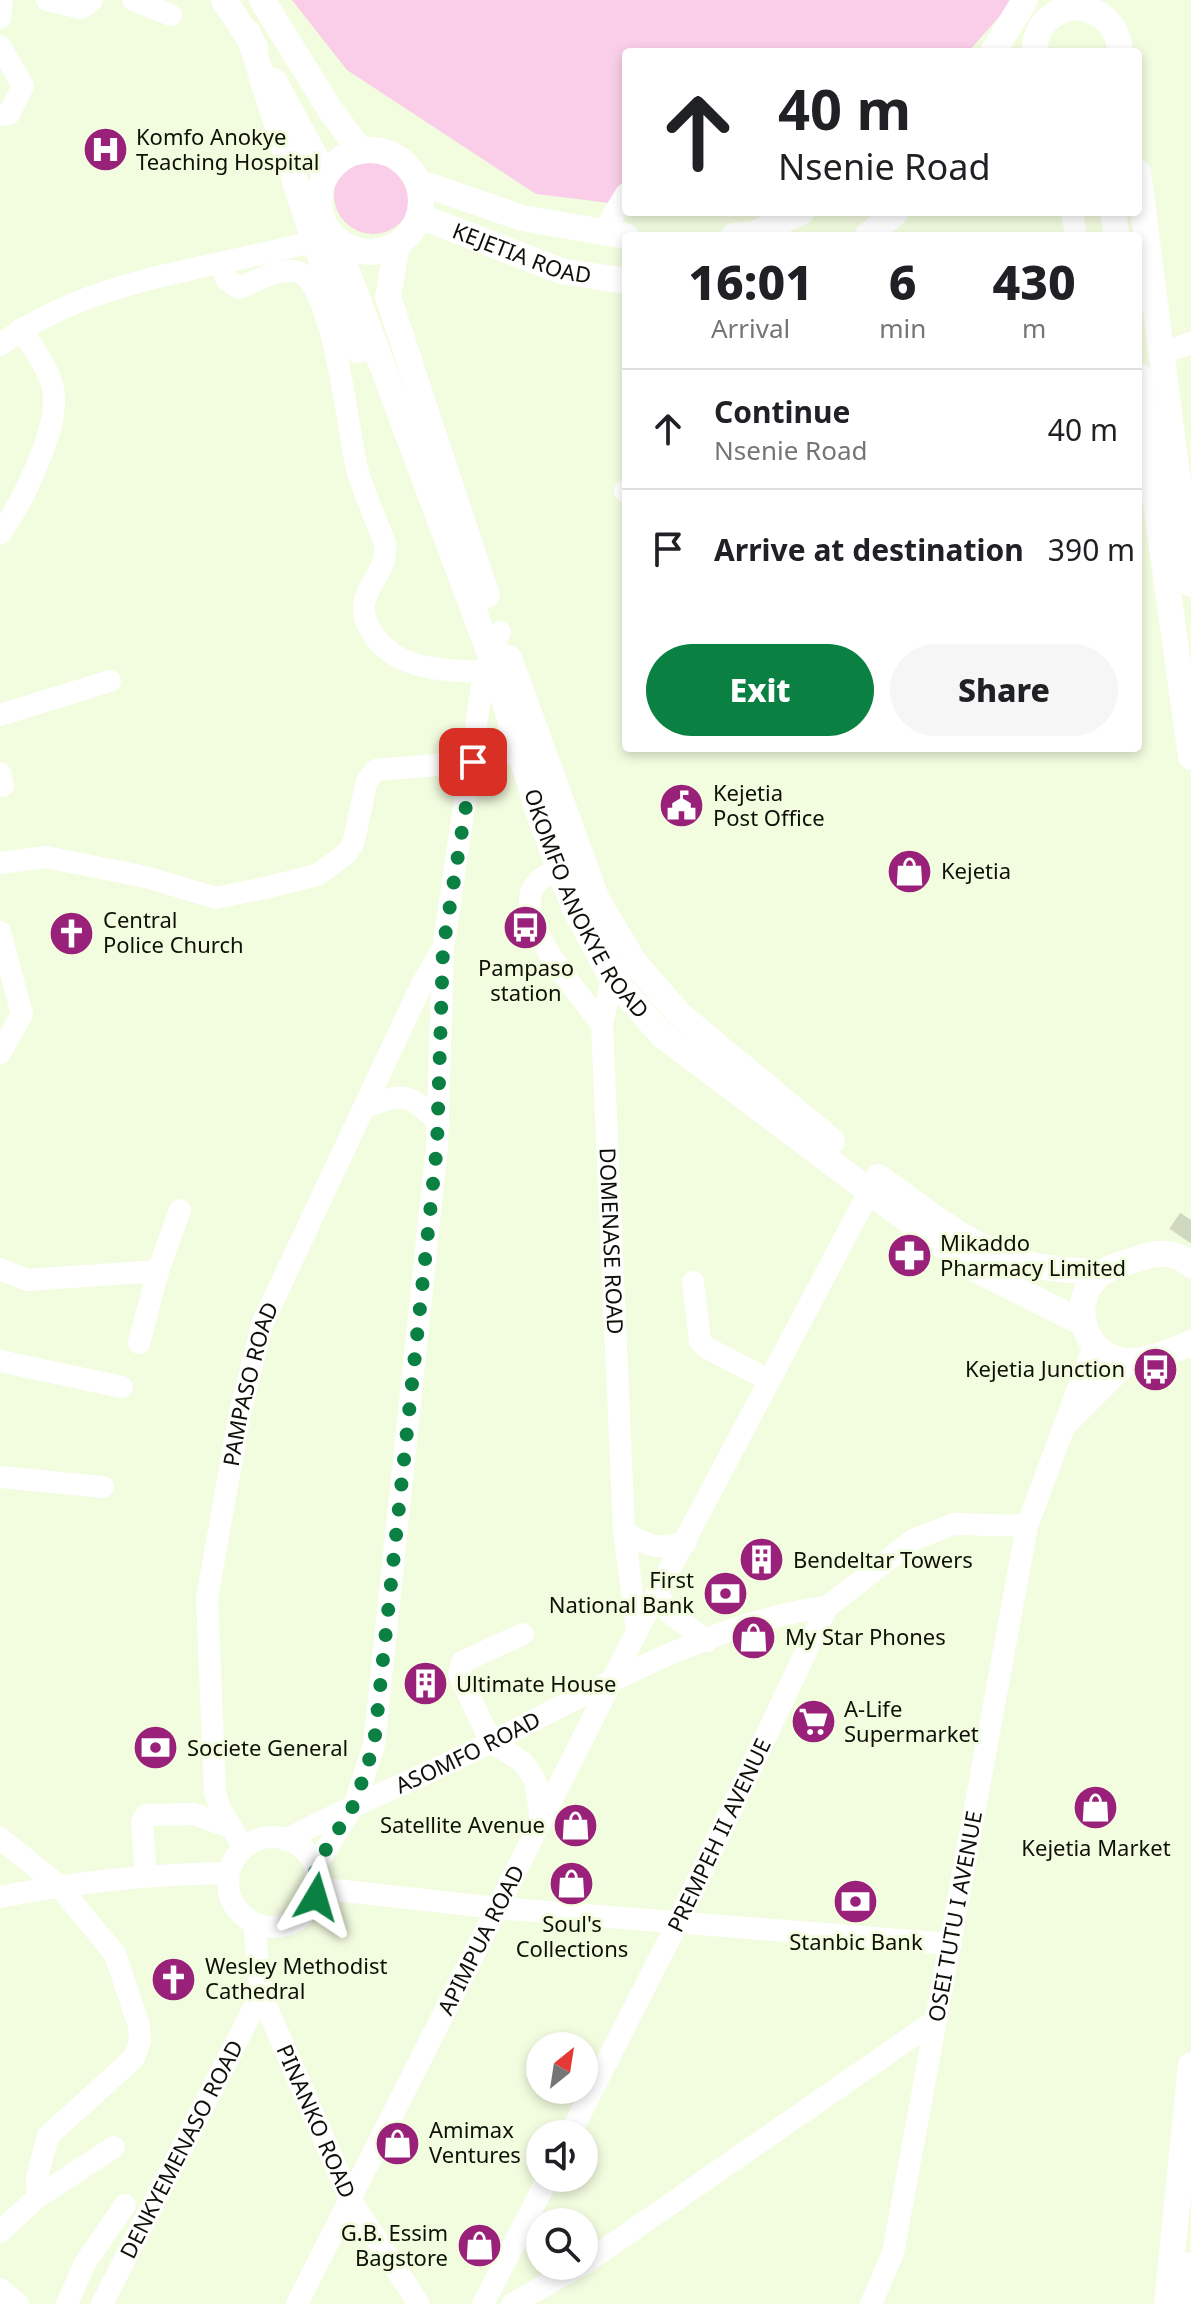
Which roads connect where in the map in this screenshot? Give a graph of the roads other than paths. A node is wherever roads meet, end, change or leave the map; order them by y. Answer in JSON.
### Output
{"nodes":[{"id":1,"x":2,"y":0,"type":"edge"},
{"id":2,"x":47,"y":0,"type":"edge"},
{"id":3,"x":92,"y":0,"type":"edge"},
{"id":4,"x":133,"y":0,"type":"edge"},
{"id":5,"x":224,"y":0,"type":"edge"},
{"id":6,"x":262,"y":0,"type":"edge"},
{"id":7,"x":1025,"y":0,"type":"edge"},
{"id":8,"x":1067,"y":4,"type":"edge"},
{"id":9,"x":1105,"y":9,"type":"edge"},
{"id":10,"x":171,"y":15,"type":"dead end"},
{"id":11,"x":0,"y":18,"type":"edge"},
{"id":12,"x":248,"y":33,"type":"junction"},
{"id":13,"x":0,"y":46,"type":"edge"},
{"id":14,"x":995,"y":48,"type":"edge"},
{"id":15,"x":1033,"y":48,"type":"edge"},
{"id":16,"x":1119,"y":48,"type":"edge"},
{"id":17,"x":0,"y":115,"type":"edge"},
{"id":18,"x":360,"y":150,"type":"junction"},
{"id":19,"x":325,"y":175,"type":"junction"},
{"id":20,"x":418,"y":182,"type":"junction"},
{"id":21,"x":1142,"y":202,"type":"edge"},
{"id":22,"x":622,"y":207,"type":"edge"},
{"id":23,"x":419,"y":216,"type":"junction"},
{"id":24,"x":792,"y":216,"type":"edge"},
{"id":25,"x":891,"y":216,"type":"edge"},
{"id":26,"x":758,"y":232,"type":"edge"},
{"id":27,"x":872,"y":232,"type":"edge"},
{"id":28,"x":614,"y":234,"type":"edge"},
{"id":29,"x":324,"y":240,"type":"junction"},
{"id":30,"x":397,"y":245,"type":"junction"},
{"id":31,"x":222,"y":264,"type":"junction"},
{"id":32,"x":622,"y":280,"type":"edge"},
{"id":33,"x":21,"y":329,"type":"junction"},
{"id":34,"x":1191,"y":343,"type":"edge"},
{"id":35,"x":0,"y":345,"type":"edge"},
{"id":36,"x":1162,"y":353,"type":"junction"},
{"id":37,"x":1142,"y":404,"type":"edge"},
{"id":38,"x":0,"y":534,"type":"edge"},
{"id":39,"x":1191,"y":584,"type":"edge"},
{"id":40,"x":492,"y":653,"type":"junction"},
{"id":41,"x":110,"y":681,"type":"dead end"},
{"id":42,"x":0,"y":715,"type":"edge"},
{"id":43,"x":520,"y":750,"type":"junction"},
{"id":44,"x":1191,"y":757,"type":"edge"},
{"id":45,"x":473,"y":762,"type":"junction"},
{"id":46,"x":0,"y":863,"type":"edge"},
{"id":47,"x":560,"y":868,"type":"junction"},
{"id":48,"x":0,"y":932,"type":"edge"},
{"id":49,"x":443,"y":949,"type":"junction"},
{"id":50,"x":634,"y":962,"type":"junction"},
{"id":51,"x":612,"y":978,"type":"junction"},
{"id":52,"x":602,"y":1024,"type":"junction"},
{"id":53,"x":0,"y":1053,"type":"edge"},
{"id":54,"x":367,"y":1106,"type":"junction"},
{"id":55,"x":439,"y":1123,"type":"junction"},
{"id":56,"x":869,"y":1192,"type":"junction"},
{"id":57,"x":180,"y":1210,"type":"dead end"},
{"id":58,"x":1180,"y":1236,"type":"tunnel mouth"},
{"id":59,"x":1158,"y":1252,"type":"junction"},
{"id":60,"x":1191,"y":1265,"type":"edge"},
{"id":61,"x":0,"y":1269,"type":"edge"},
{"id":62,"x":158,"y":1271,"type":"junction"},
{"id":63,"x":1102,"y":1273,"type":"junction"},
{"id":64,"x":693,"y":1282,"type":"dead end"},
{"id":65,"x":1088,"y":1335,"type":"junction"},
{"id":66,"x":139,"y":1343,"type":"dead end"},
{"id":67,"x":1187,"y":1347,"type":"edge"},
{"id":68,"x":0,"y":1361,"type":"edge"},
{"id":69,"x":1129,"y":1362,"type":"junction"},
{"id":70,"x":769,"y":1380,"type":"junction"},
{"id":71,"x":122,"y":1387,"type":"dead end"},
{"id":72,"x":1060,"y":1431,"type":"junction"},
{"id":73,"x":0,"y":1477,"type":"edge"},
{"id":74,"x":103,"y":1487,"type":"dead end"},
{"id":75,"x":1027,"y":1526,"type":"junction"},
{"id":76,"x":624,"y":1531,"type":"junction"},
{"id":77,"x":686,"y":1542,"type":"junction"},
{"id":78,"x":658,"y":1594,"type":"junction"},
{"id":79,"x":827,"y":1607,"type":"junction"},
{"id":80,"x":637,"y":1631,"type":"junction"},
{"id":81,"x":523,"y":1634,"type":"dead end"},
{"id":82,"x":707,"y":1641,"type":"junction"},
{"id":83,"x":612,"y":1682,"type":"junction"},
{"id":84,"x":491,"y":1742,"type":"junction"},
{"id":85,"x":355,"y":1803,"type":"junction"},
{"id":86,"x":541,"y":1820,"type":"junction"},
{"id":87,"x":232,"y":1828,"type":"junction"},
{"id":88,"x":0,"y":1838,"type":"edge"},
{"id":89,"x":286,"y":1840,"type":"junction"},
{"id":90,"x":244,"y":1848,"type":"junction"},
{"id":91,"x":229,"y":1873,"type":"junction"},
{"id":92,"x":146,"y":1876,"type":"junction"},
{"id":93,"x":316,"y":1878,"type":"junction"},
{"id":94,"x":59,"y":1886,"type":"junction"},
{"id":95,"x":0,"y":1897,"type":"edge"},
{"id":96,"x":497,"y":1908,"type":"junction"},
{"id":97,"x":678,"y":1922,"type":"junction"},
{"id":98,"x":254,"y":1923,"type":"junction"},
{"id":99,"x":951,"y":1944,"type":"junction"},
{"id":100,"x":261,"y":1994,"type":"junction"},
{"id":101,"x":936,"y":2020,"type":"junction"},
{"id":102,"x":1191,"y":2065,"type":"edge"},
{"id":103,"x":577,"y":2120,"type":"edge"},
{"id":104,"x":114,"y":2147,"type":"dead end"},
{"id":105,"x":38,"y":2197,"type":"junction"},
{"id":106,"x":350,"y":2199,"type":"junction"},
{"id":107,"x":125,"y":2205,"type":"dead end"},
{"id":108,"x":0,"y":2232,"type":"edge"},
{"id":109,"x":526,"y":2235,"type":"edge"},
{"id":110,"x":598,"y":2251,"type":"edge"},
{"id":111,"x":1191,"y":2265,"type":"edge"},
{"id":112,"x":552,"y":2280,"type":"edge"},
{"id":113,"x":0,"y":2289,"type":"edge"},
{"id":114,"x":18,"y":2304,"type":"edge"},
{"id":115,"x":67,"y":2304,"type":"edge"},
{"id":116,"x":102,"y":2304,"type":"edge"},
{"id":117,"x":297,"y":2304,"type":"edge"},
{"id":118,"x":419,"y":2304,"type":"edge"},
{"id":119,"x":483,"y":2304,"type":"edge"},
{"id":120,"x":512,"y":2304,"type":"edge"},
{"id":121,"x":871,"y":2304,"type":"edge"},
{"id":122,"x":1167,"y":2304,"type":"edge"},
{"id":123,"x":1187,"y":2304,"type":"edge"}],
"edges":[{"from":1,"to":11,"type":"street"},
{"from":2,"to":3,"type":"street"},
{"from":4,"to":10,"type":"street"},
{"from":5,"to":12,"type":"main road"},
{"from":6,"to":18,"type":"main road"},
{"from":7,"to":14,"type":"main road"},
{"from":8,"to":9,"type":"main road"},
{"from":8,"to":15,"type":"main road"},
{"from":9,"to":16,"type":"main road"},
{"from":12,"to":19,"type":"main road"},
{"from":12,"to":29,"type":"main road"},
{"from":13,"to":17,"type":"street"},
{"from":18,"to":19,"type":"main road"},
{"from":18,"to":20,"type":"main road"},
{"from":19,"to":29,"type":"main road"},
{"from":20,"to":23,"type":"main road"},
{"from":20,"to":28,"type":"main road","name":"KEJETIA ROAD"},
{"from":21,"to":36,"type":"main road"},
{"from":22,"to":28,"type":"street"},
{"from":23,"to":30,"type":"main road"},
{"from":23,"to":32,"type":"main road","name":"KEJETIA ROAD"},
{"from":24,"to":26,"type":"main road"},
{"from":25,"to":27,"type":"main road"},
{"from":29,"to":30,"type":"main road"},
{"from":29,"to":31,"type":"street"},
{"from":29,"to":40,"type":"main road","name":"OKOMFO ANOKYE ROAD"},
{"from":30,"to":40,"type":"main road","name":"OKOMFO ANOKYE ROAD"},
{"from":31,"to":33,"type":"street"},
{"from":31,"to":40,"type":"street"},
{"from":33,"to":35,"type":"street"},
{"from":33,"to":38,"type":"street"},
{"from":34,"to":36,"type":"street"},
{"from":36,"to":39,"type":"main road"},
{"from":37,"to":44,"type":"main road"},
{"from":40,"to":43,"type":"main road","name":"OKOMFO ANOKYE ROAD"},
{"from":40,"to":45,"type":"street"},
{"from":40,"to":50,"type":"main road","name":"OKOMFO ANOKYE ROAD"},
{"from":41,"to":42,"type":"street"},
{"from":43,"to":45,"type":"street"},
{"from":43,"to":47,"type":"main road","name":"OKOMFO ANOKYE ROAD"},
{"from":45,"to":46,"type":"street"},
{"from":45,"to":49,"type":"street"},
{"from":47,"to":51,"type":"main road","name":"OKOMFO ANOKYE ROAD"},
{"from":47,"to":52,"type":"street"},
{"from":48,"to":53,"type":"street"},
{"from":49,"to":54,"type":"street","name":"PAMPASO ROAD"},
{"from":49,"to":55,"type":"street"},
{"from":50,"to":51,"type":"street"},
{"from":50,"to":63,"type":"main road","name":"OKOMFO ANOKYE ROAD"},
{"from":51,"to":52,"type":"street","name":"DOMENASE ROAD"},
{"from":51,"to":56,"type":"main road","name":"OKOMFO ANOKYE ROAD"},
{"from":52,"to":76,"type":"street","name":"DOMENASE ROAD"},
{"from":54,"to":55,"type":"street"},
{"from":54,"to":87,"type":"street","name":"PAMPASO ROAD"},
{"from":55,"to":85,"type":"street"},
{"from":56,"to":65,"type":"main road","name":"OKOMFO ANOKYE ROAD"},
{"from":56,"to":70,"type":"street","name":"APIMPUA ROAD"},
{"from":57,"to":62,"type":"street"},
{"from":58,"to":59,"type":"main road"},
{"from":59,"to":60,"type":"main road"},
{"from":59,"to":63,"type":"main road"},
{"from":61,"to":62,"type":"street"},
{"from":62,"to":66,"type":"street"},
{"from":63,"to":65,"type":"main road"},
{"from":64,"to":70,"type":"street"},
{"from":65,"to":69,"type":"main road","name":"OKOMFO ANOKYE ROAD"},
{"from":65,"to":72,"type":"street","name":"OSEI TUTU I AVENUE"},
{"from":67,"to":69,"type":"main road"},
{"from":68,"to":71,"type":"street"},
{"from":69,"to":72,"type":"street"},
{"from":70,"to":77,"type":"street","name":"APIMPUA ROAD"},
{"from":72,"to":75,"type":"street","name":"OSEI TUTU I AVENUE"},
{"from":73,"to":74,"type":"street"},
{"from":75,"to":79,"type":"street","name":"PREMPEH II AVENUE"},
{"from":75,"to":99,"type":"street","name":"OSEI TUTU I AVENUE"},
{"from":76,"to":77,"type":"street"},
{"from":76,"to":80,"type":"street","name":"DOMENASE ROAD"},
{"from":77,"to":78,"type":"street","name":"APIMPUA ROAD"},
{"from":78,"to":80,"type":"street","name":"APIMPUA ROAD"},
{"from":78,"to":82,"type":"street"},
{"from":79,"to":82,"type":"street","name":"ASOMFO ROAD"},
{"from":79,"to":97,"type":"street","name":"PREMPEH II AVENUE"},
{"from":80,"to":83,"type":"street","name":"APIMPUA ROAD"},
{"from":81,"to":84,"type":"street"},
{"from":82,"to":83,"type":"street","name":"ASOMFO ROAD"},
{"from":83,"to":84,"type":"street","name":"ASOMFO ROAD"},
{"from":83,"to":86,"type":"street","name":"APIMPUA ROAD"},
{"from":84,"to":85,"type":"street","name":"ASOMFO ROAD"},
{"from":84,"to":86,"type":"street"},
{"from":85,"to":89,"type":"street","name":"ASOMFO ROAD"},
{"from":85,"to":93,"type":"street"},
{"from":86,"to":96,"type":"street","name":"APIMPUA ROAD"},
{"from":87,"to":90,"type":"street","name":"PAMPASO ROAD"},
{"from":87,"to":92,"type":"street"},
{"from":88,"to":94,"type":"street"},
{"from":89,"to":90,"type":"street"},
{"from":89,"to":93,"type":"street"},
{"from":90,"to":91,"type":"street"},
{"from":91,"to":92,"type":"street"},
{"from":91,"to":98,"type":"street"},
{"from":92,"to":94,"type":"street"},
{"from":93,"to":96,"type":"street"},
{"from":93,"to":98,"type":"street"},
{"from":94,"to":95,"type":"street"},
{"from":94,"to":105,"type":"street"},
{"from":96,"to":97,"type":"street"},
{"from":96,"to":106,"type":"street","name":"APIMPUA ROAD"},
{"from":97,"to":99,"type":"street"},
{"from":97,"to":103,"type":"street","name":"PREMPEH II AVENUE"},
{"from":98,"to":100,"type":"street","name":"PINANKO ROAD"},
{"from":99,"to":101,"type":"street","name":"OSEI TUTU I AVENUE"},
{"from":100,"to":106,"type":"street","name":"PINANKO ROAD"},
{"from":100,"to":116,"type":"street","name":"DENKYEMENASO ROAD"},
{"from":101,"to":110,"type":"street"},
{"from":101,"to":121,"type":"street","name":"OSEI TUTU I AVENUE"},
{"from":102,"to":122,"type":"main road"},
{"from":104,"to":105,"type":"street"},
{"from":105,"to":108,"type":"street"},
{"from":106,"to":117,"type":"street","name":"APIMPUA ROAD"},
{"from":106,"to":118,"type":"street","name":"PINANKO ROAD"},
{"from":107,"to":115,"type":"street"},
{"from":109,"to":119,"type":"street"},
{"from":111,"to":123,"type":"main road"},
{"from":112,"to":120,"type":"street"},
{"from":113,"to":114,"type":"street"}]}
